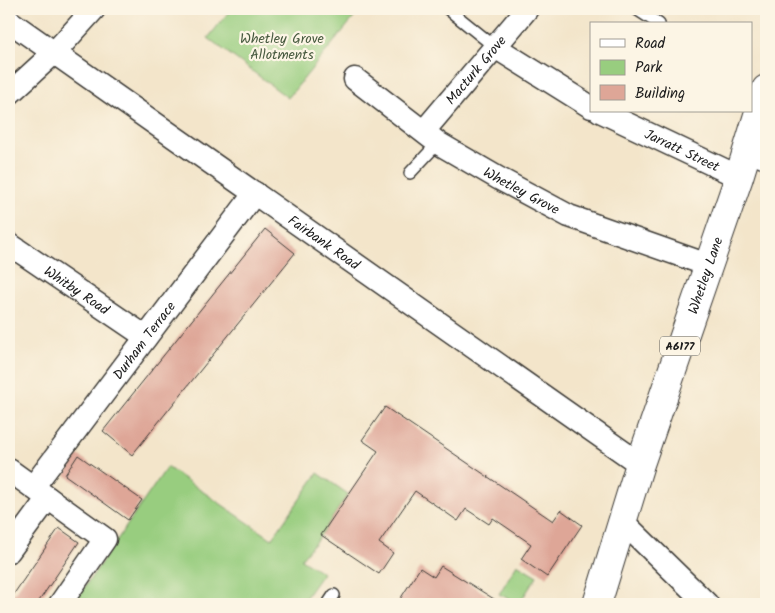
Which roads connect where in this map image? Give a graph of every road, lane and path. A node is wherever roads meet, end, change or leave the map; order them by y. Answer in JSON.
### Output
{"nodes":[{"id":1,"x":94,"y":9,"type":"edge"},
{"id":2,"x":448,"y":9,"type":"edge"},
{"id":3,"x":528,"y":9,"type":"edge"},
{"id":4,"x":636,"y":9,"type":"edge"},
{"id":5,"x":9,"y":21,"type":"edge"},
{"id":6,"x":656,"y":22,"type":"edge"},
{"id":7,"x":495,"y":46,"type":"junction"},
{"id":8,"x":55,"y":52,"type":"junction"},
{"id":9,"x":355,"y":79,"type":"dead end"},
{"id":10,"x":764,"y":87,"type":"edge"},
{"id":11,"x":9,"y":94,"type":"edge"},
{"id":12,"x":590,"y":106,"type":"edge"},
{"id":13,"x":602,"y":112,"type":"edge"},
{"id":14,"x":431,"y":137,"type":"junction"},
{"id":15,"x":757,"y":154,"type":"edge"},
{"id":16,"x":410,"y":173,"type":"dead end"},
{"id":17,"x":738,"y":177,"type":"junction"},
{"id":18,"x":254,"y":192,"type":"junction"},
{"id":19,"x":9,"y":244,"type":"edge"},
{"id":20,"x":708,"y":265,"type":"junction"},
{"id":21,"x":146,"y":337,"type":"junction"},
{"id":22,"x":640,"y":464,"type":"junction"},
{"id":23,"x":9,"y":470,"type":"edge"},
{"id":24,"x":40,"y":492,"type":"junction"},
{"id":25,"x":623,"y":522,"type":"junction"},
{"id":26,"x":9,"y":551,"type":"edge"},
{"id":27,"x":60,"y":604,"type":"edge"},
{"id":28,"x":596,"y":604,"type":"edge"},
{"id":29,"x":708,"y":604,"type":"edge"}],
"edges":[{"from":1,"to":8,"type":"street"},
{"from":2,"to":7,"type":"lane"},
{"from":3,"to":7,"type":"street","name":"Macturk Grove"},
{"from":4,"to":6,"type":"lane"},
{"from":5,"to":8,"type":"street","name":"Fairbank Road"},
{"from":7,"to":12,"type":"street"},
{"from":7,"to":14,"type":"street","name":"Macturk Grove"},
{"from":8,"to":11,"type":"street"},
{"from":8,"to":18,"type":"street","name":"Fairbank Road"},
{"from":9,"to":14,"type":"street","name":"Whetley Grove"},
{"from":10,"to":15,"type":"main road","name":"Whetley Lane","number":"A6177"},
{"from":13,"to":17,"type":"street","name":"Jarratt Street"},
{"from":14,"to":16,"type":"lane"},
{"from":14,"to":20,"type":"street","name":"Whetley Grove"},
{"from":15,"to":17,"type":"main road","name":"Whetley Lane","number":"A6177"},
{"from":17,"to":20,"type":"main road","name":"Whetley Lane","number":"A6177"},
{"from":18,"to":21,"type":"street","name":"Durham Terrace"},
{"from":18,"to":22,"type":"street","name":"Fairbank Road"},
{"from":19,"to":21,"type":"street","name":"Whitby Road"},
{"from":20,"to":22,"type":"main road","name":"Whetley Lane","number":"A6177"},
{"from":21,"to":24,"type":"street","name":"Durham Terrace"},
{"from":22,"to":25,"type":"main road","name":"Whetley Lane","number":"A6177"},
{"from":23,"to":24,"type":"street"},
{"from":24,"to":26,"type":"street","name":"Durham Terrace"},
{"from":24,"to":27,"type":"street"},
{"from":25,"to":28,"type":"main road","name":"Whetley Lane","number":"A6177"},
{"from":25,"to":29,"type":"street"}]}
